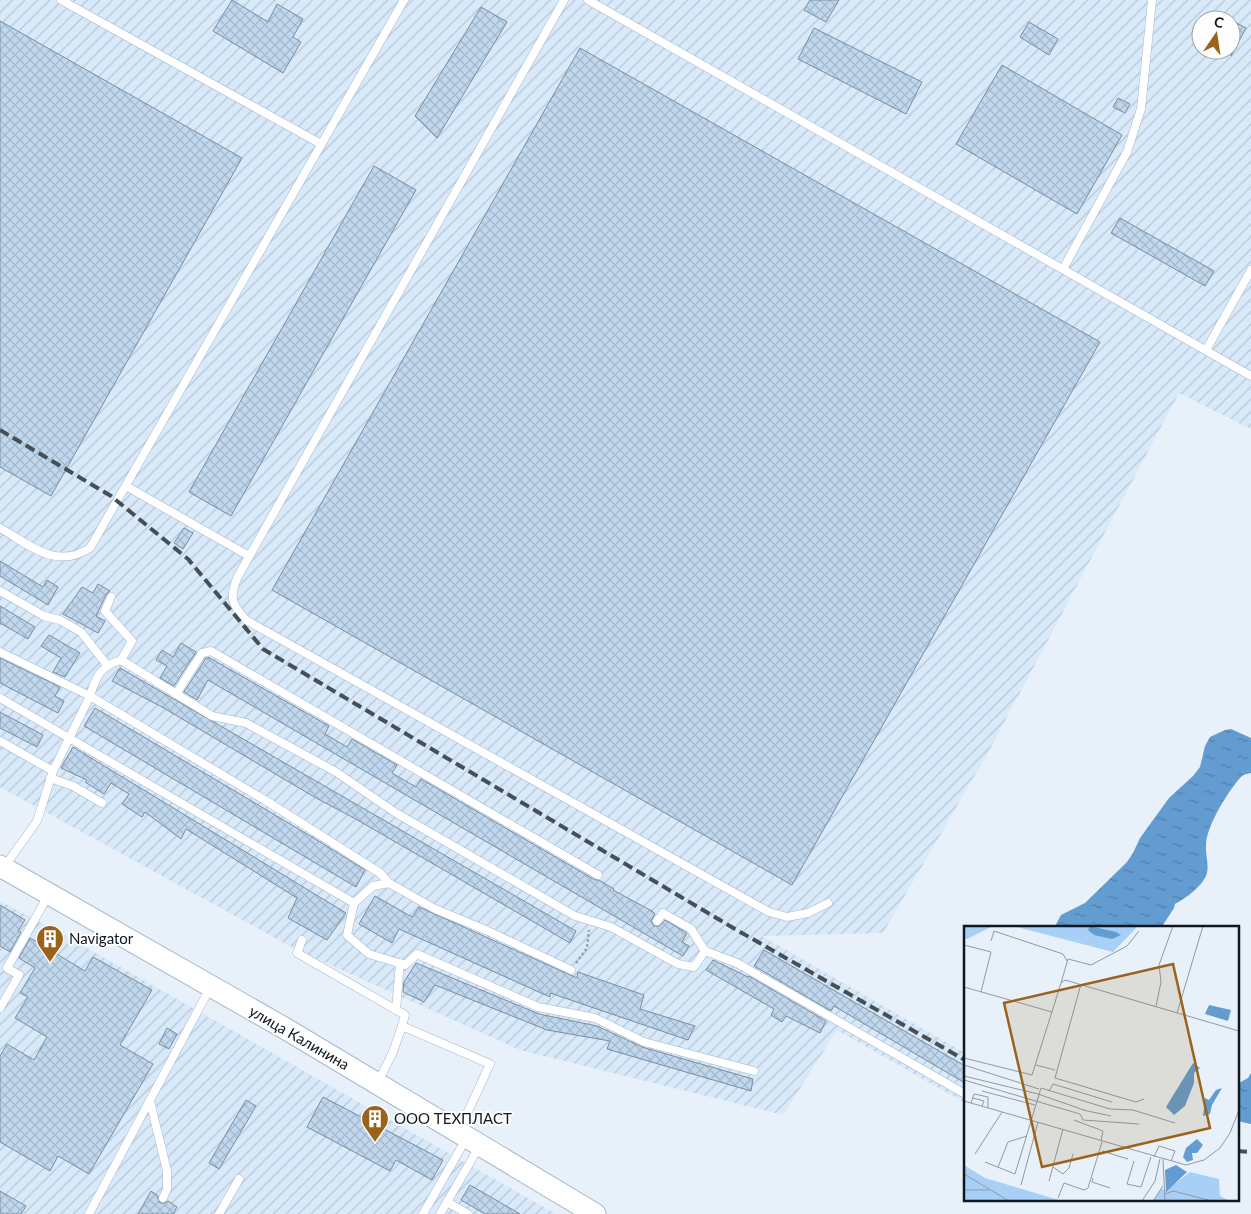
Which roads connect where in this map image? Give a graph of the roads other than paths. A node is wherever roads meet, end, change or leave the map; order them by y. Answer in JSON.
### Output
{"nodes":[{"id":1,"x":61,"y":0,"type":"edge"},
{"id":2,"x":404,"y":0,"type":"edge"},
{"id":3,"x":564,"y":0,"type":"edge"},
{"id":4,"x":588,"y":0,"type":"edge"},
{"id":5,"x":1152,"y":0,"type":"edge"},
{"id":6,"x":321,"y":144,"type":"junction"},
{"id":7,"x":1064,"y":269,"type":"junction"},
{"id":8,"x":1251,"y":270,"type":"edge"},
{"id":9,"x":1206,"y":350,"type":"junction"},
{"id":10,"x":1251,"y":376,"type":"edge"},
{"id":11,"x":126,"y":486,"type":"junction"},
{"id":12,"x":0,"y":528,"type":"edge"},
{"id":13,"x":250,"y":556,"type":"junction"},
{"id":14,"x":0,"y":591,"type":"edge"},
{"id":15,"x":111,"y":597,"type":"dead end"},
{"id":16,"x":0,"y":652,"type":"edge"},
{"id":17,"x":121,"y":660,"type":"junction"},
{"id":18,"x":107,"y":665,"type":"junction"},
{"id":19,"x":176,"y":694,"type":"junction"},
{"id":20,"x":90,"y":696,"type":"junction"},
{"id":21,"x":0,"y":698,"type":"edge"},
{"id":22,"x":69,"y":738,"type":"junction"},
{"id":23,"x":0,"y":741,"type":"edge"},
{"id":24,"x":52,"y":775,"type":"junction"},
{"id":25,"x":102,"y":803,"type":"dead end"},
{"id":26,"x":1,"y":869,"type":"edge"},
{"id":27,"x":598,"y":875,"type":"dead end"},
{"id":28,"x":389,"y":883,"type":"junction"},
{"id":29,"x":48,"y":894,"type":"junction"},
{"id":30,"x":828,"y":902,"type":"dead end"},
{"id":31,"x":354,"y":903,"type":"junction"},
{"id":32,"x":657,"y":921,"type":"dead end"},
{"id":33,"x":302,"y":940,"type":"dead end"},
{"id":34,"x":705,"y":951,"type":"junction"},
{"id":35,"x":400,"y":963,"type":"junction"},
{"id":36,"x":571,"y":970,"type":"road end"},
{"id":37,"x":211,"y":986,"type":"junction"},
{"id":38,"x":0,"y":1008,"type":"edge"},
{"id":39,"x":396,"y":1010,"type":"junction"},
{"id":40,"x":402,"y":1026,"type":"junction"},
{"id":41,"x":754,"y":1071,"type":"dead end"},
{"id":42,"x":377,"y":1084,"type":"junction"},
{"id":43,"x":964,"y":1093,"type":"edge"},
{"id":44,"x":150,"y":1101,"type":"junction"},
{"id":45,"x":468,"y":1138,"type":"junction"},
{"id":46,"x":239,"y":1178,"type":"dead end"},
{"id":47,"x":163,"y":1198,"type":"dead end"},
{"id":48,"x":447,"y":1202,"type":"junction"},
{"id":49,"x":89,"y":1214,"type":"edge"},
{"id":50,"x":219,"y":1214,"type":"edge"},
{"id":51,"x":423,"y":1214,"type":"edge"},
{"id":52,"x":440,"y":1214,"type":"edge"},
{"id":53,"x":468,"y":1214,"type":"edge"},
{"id":54,"x":595,"y":1214,"type":"edge"}],
"edges":[{"from":1,"to":6,"type":"lane"},
{"from":2,"to":6,"type":"lane"},
{"from":3,"to":13,"type":"lane"},
{"from":4,"to":7,"type":"lane"},
{"from":5,"to":7,"type":"lane"},
{"from":6,"to":11,"type":"lane"},
{"from":7,"to":9,"type":"lane"},
{"from":8,"to":9,"type":"lane"},
{"from":9,"to":10,"type":"lane"},
{"from":11,"to":12,"type":"lane"},
{"from":11,"to":13,"type":"lane"},
{"from":13,"to":30,"type":"lane"},
{"from":14,"to":18,"type":"lane"},
{"from":15,"to":17,"type":"lane"},
{"from":16,"to":20,"type":"lane"},
{"from":17,"to":18,"type":"lane"},
{"from":17,"to":19,"type":"lane"},
{"from":18,"to":20,"type":"lane"},
{"from":19,"to":27,"type":"lane"},
{"from":19,"to":34,"type":"lane"},
{"from":20,"to":22,"type":"lane"},
{"from":20,"to":28,"type":"lane"},
{"from":21,"to":22,"type":"lane"},
{"from":22,"to":24,"type":"lane"},
{"from":22,"to":31,"type":"lane"},
{"from":23,"to":24,"type":"lane"},
{"from":24,"to":25,"type":"lane"},
{"from":24,"to":26,"type":"lane"},
{"from":26,"to":29,"type":"street","name":"улица Калинина"},
{"from":28,"to":31,"type":"lane"},
{"from":28,"to":36,"type":"lane"},
{"from":29,"to":37,"type":"street","name":"улица Калинина"},
{"from":29,"to":38,"type":"lane"},
{"from":31,"to":35,"type":"lane"},
{"from":32,"to":34,"type":"lane"},
{"from":33,"to":39,"type":"lane"},
{"from":34,"to":43,"type":"lane"},
{"from":35,"to":39,"type":"lane"},
{"from":35,"to":41,"type":"lane"},
{"from":37,"to":42,"type":"street","name":"улица Калинина"},
{"from":37,"to":44,"type":"lane"},
{"from":39,"to":40,"type":"lane"},
{"from":40,"to":42,"type":"lane"},
{"from":40,"to":45,"type":"lane"},
{"from":42,"to":45,"type":"street","name":"улица Калинина"},
{"from":44,"to":47,"type":"lane"},
{"from":44,"to":49,"type":"lane"},
{"from":45,"to":48,"type":"lane"},
{"from":45,"to":51,"type":"lane"},
{"from":45,"to":54,"type":"street","name":"улица Калинина"},
{"from":46,"to":50,"type":"lane"},
{"from":48,"to":52,"type":"lane"},
{"from":48,"to":53,"type":"lane"}]}
